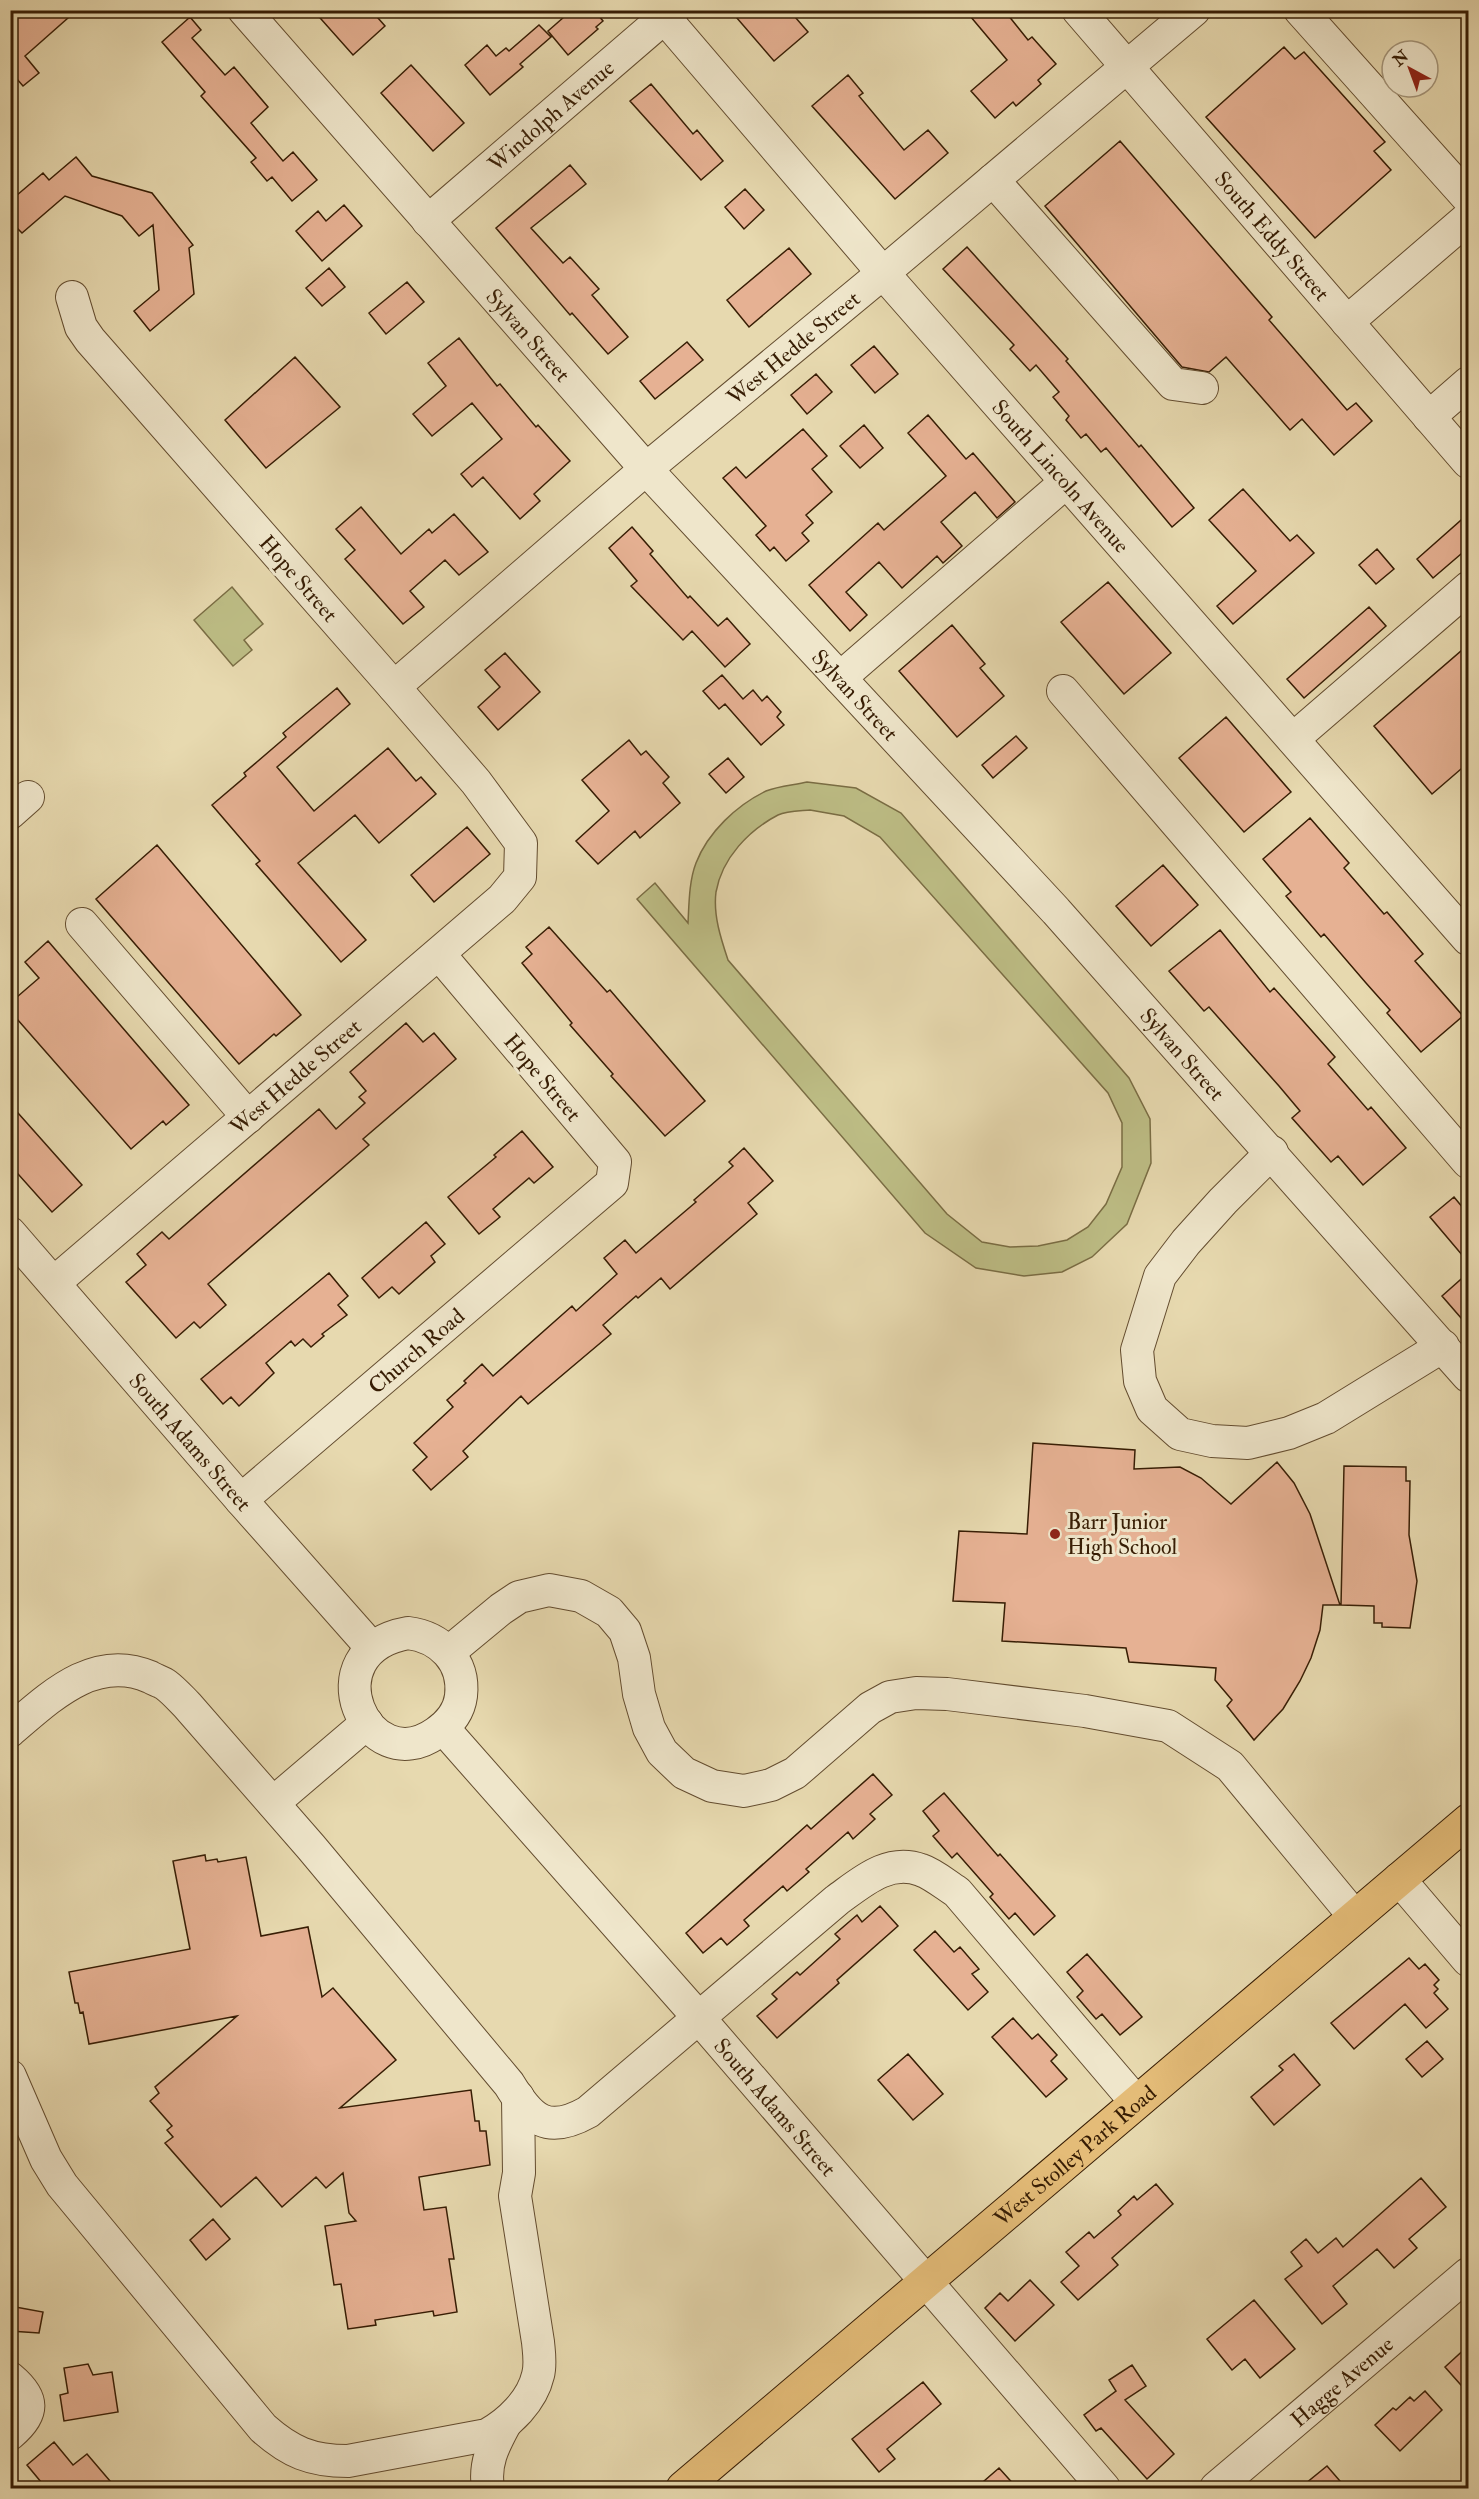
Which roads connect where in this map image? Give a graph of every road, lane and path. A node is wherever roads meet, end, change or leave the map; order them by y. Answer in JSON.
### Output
{"nodes":[{"id":1,"x":244,"y":10,"type":"edge"},
{"id":2,"x":1078,"y":10,"type":"edge"},
{"id":3,"x":1194,"y":10,"type":"edge"},
{"id":4,"x":1300,"y":10,"type":"edge"},
{"id":5,"x":665,"y":13,"type":"edge"},
{"id":6,"x":1127,"y":67,"type":"junction"},
{"id":7,"x":993,"y":180,"type":"junction"},
{"id":8,"x":1468,"y":198,"type":"edge"},
{"id":9,"x":1468,"y":218,"type":"edge"},
{"id":10,"x":429,"y":221,"type":"junction"},
{"id":11,"x":883,"y":273,"type":"junction"},
{"id":12,"x":72,"y":297,"type":"dead end"},
{"id":13,"x":1347,"y":322,"type":"junction"},
{"id":14,"x":1468,"y":383,"type":"edge"},
{"id":15,"x":1202,"y":388,"type":"dead end"},
{"id":16,"x":1429,"y":417,"type":"junction"},
{"id":17,"x":1468,"y":462,"type":"edge"},
{"id":18,"x":646,"y":469,"type":"junction"},
{"id":19,"x":1066,"y":482,"type":"junction"},
{"id":20,"x":1468,"y":588,"type":"edge"},
{"id":21,"x":840,"y":678,"type":"junction"},
{"id":22,"x":394,"y":687,"type":"junction"},
{"id":23,"x":1063,"y":691,"type":"dead end"},
{"id":24,"x":1293,"y":739,"type":"junction"},
{"id":25,"x":521,"y":860,"type":"joint"},
{"id":26,"x":82,"y":924,"type":"dead end"},
{"id":27,"x":1468,"y":939,"type":"edge"},
{"id":28,"x":439,"y":954,"type":"junction"},
{"id":29,"x":248,"y":1117,"type":"junction"},
{"id":30,"x":1272,"y":1152,"type":"junction"},
{"id":31,"x":1468,"y":1162,"type":"edge"},
{"id":32,"x":590,"y":1201,"type":"joint"},
{"id":33,"x":10,"y":1233,"type":"edge"},
{"id":34,"x":55,"y":1282,"type":"junction"},
{"id":35,"x":1443,"y":1346,"type":"junction"},
{"id":36,"x":1468,"y":1377,"type":"edge"},
{"id":37,"x":241,"y":1500,"type":"junction"},
{"id":38,"x":372,"y":1648,"type":"junction"},
{"id":39,"x":449,"y":1652,"type":"junction"},
{"id":40,"x":367,"y":1723,"type":"junction"},
{"id":41,"x":443,"y":1728,"type":"junction"},
{"id":42,"x":10,"y":1731,"type":"edge"},
{"id":43,"x":273,"y":1803,"type":"junction"},
{"id":44,"x":1468,"y":1821,"type":"edge"},
{"id":45,"x":1400,"y":1879,"type":"junction"},
{"id":46,"x":1355,"y":1917,"type":"junction"},
{"id":47,"x":1468,"y":1960,"type":"edge"},
{"id":48,"x":699,"y":2018,"type":"junction"},
{"id":49,"x":10,"y":2076,"type":"edge"},
{"id":50,"x":518,"y":2097,"type":"junction"},
{"id":51,"x":1136,"y":2102,"type":"junction"},
{"id":52,"x":1468,"y":2274,"type":"edge"},
{"id":53,"x":926,"y":2280,"type":"junction"},
{"id":54,"x":10,"y":2378,"type":"edge"},
{"id":55,"x":505,"y":2424,"type":"junction"},
{"id":56,"x":10,"y":2434,"type":"edge"},
{"id":57,"x":488,"y":2488,"type":"edge"},
{"id":58,"x":683,"y":2488,"type":"edge"},
{"id":59,"x":1104,"y":2488,"type":"edge"},
{"id":60,"x":1216,"y":2488,"type":"edge"}],
"edges":[{"from":1,"to":10,"type":"street","name":"Sylvan Street"},
{"from":2,"to":6,"type":"street","name":"South Eddy Street"},
{"from":3,"to":6,"type":"street","name":"West Hedde Street"},
{"from":4,"to":8,"type":"street"},
{"from":5,"to":10,"type":"street","name":"Windolph Avenue"},
{"from":5,"to":11,"type":"street","name":"South Lincoln Avenue"},
{"from":6,"to":7,"type":"street","name":"West Hedde Street"},
{"from":6,"to":13,"type":"street","name":"South Eddy Street"},
{"from":7,"to":11,"type":"street","name":"West Hedde Street"},
{"from":7,"to":15,"type":"street"},
{"from":9,"to":13,"type":"street"},
{"from":10,"to":18,"type":"street","name":"Sylvan Street"},
{"from":11,"to":18,"type":"street","name":"West Hedde Street"},
{"from":11,"to":19,"type":"street","name":"South Lincoln Avenue"},
{"from":12,"to":22,"type":"street","name":"Hope Street"},
{"from":13,"to":16,"type":"street","name":"South Eddy Street"},
{"from":14,"to":16,"type":"street"},
{"from":16,"to":17,"type":"street","name":"South Eddy Street"},
{"from":18,"to":21,"type":"street","name":"Sylvan Street"},
{"from":18,"to":22,"type":"street","name":"West Hedde Street"},
{"from":19,"to":21,"type":"street"},
{"from":19,"to":24,"type":"street","name":"South Lincoln Avenue"},
{"from":20,"to":24,"type":"street"},
{"from":21,"to":30,"type":"street","name":"Sylvan Street"},
{"from":22,"to":25,"type":"street","name":"Hope Street"},
{"from":23,"to":31,"type":"street"},
{"from":24,"to":27,"type":"street","name":"South Lincoln Avenue"},
{"from":25,"to":28,"type":"street","name":"West Hedde Street"},
{"from":26,"to":29,"type":"street"},
{"from":28,"to":29,"type":"street","name":"West Hedde Street"},
{"from":28,"to":32,"type":"street","name":"Hope Street"},
{"from":29,"to":34,"type":"street","name":"West Hedde Street"},
{"from":30,"to":35,"type":"street","name":"Sylvan Street"},
{"from":30,"to":35,"type":"street"},
{"from":32,"to":37,"type":"street","name":"Church Road"},
{"from":33,"to":34,"type":"street","name":"South Adams Street"},
{"from":34,"to":37,"type":"street","name":"South Adams Street"},
{"from":35,"to":36,"type":"street","name":"Sylvan Street"},
{"from":37,"to":38,"type":"street","name":"South Adams Street"},
{"from":38,"to":39,"type":"street"},
{"from":38,"to":40,"type":"street"},
{"from":39,"to":41,"type":"street"},
{"from":39,"to":46,"type":"street"},
{"from":40,"to":41,"type":"street"},
{"from":40,"to":43,"type":"street"},
{"from":41,"to":48,"type":"street","name":"South Adams Street"},
{"from":42,"to":43,"type":"street"},
{"from":43,"to":50,"type":"street"},
{"from":44,"to":45,"type":"main road","name":"West Stolley Park Road"},
{"from":45,"to":46,"type":"main road","name":"West Stolley Park Road"},
{"from":45,"to":47,"type":"street"},
{"from":46,"to":51,"type":"main road","name":"West Stolley Park Road"},
{"from":48,"to":50,"type":"street"},
{"from":48,"to":51,"type":"street"},
{"from":48,"to":53,"type":"street","name":"South Adams Street"},
{"from":49,"to":55,"type":"street"},
{"from":50,"to":55,"type":"street"},
{"from":51,"to":53,"type":"main road","name":"West Stolley Park Road"},
{"from":52,"to":60,"type":"street","name":"Hagge Avenue"},
{"from":53,"to":58,"type":"main road","name":"West Stolley Park Road"},
{"from":53,"to":59,"type":"street","name":"South Adams Street"},
{"from":54,"to":56,"type":"street"},
{"from":55,"to":57,"type":"street"}]}
